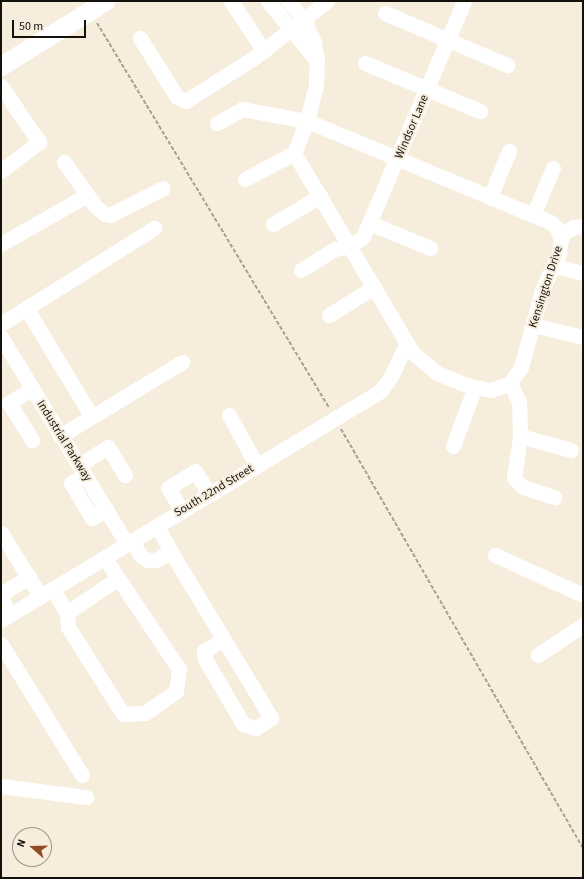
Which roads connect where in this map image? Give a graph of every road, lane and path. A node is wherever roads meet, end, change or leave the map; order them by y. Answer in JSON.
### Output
{"nodes":[{"id":1,"x":105,"y":1,"type":"edge"},
{"id":2,"x":231,"y":1,"type":"edge"},
{"id":3,"x":268,"y":1,"type":"edge"},
{"id":4,"x":288,"y":1,"type":"edge"},
{"id":5,"x":327,"y":1,"type":"edge"},
{"id":6,"x":464,"y":1,"type":"edge"},
{"id":7,"x":385,"y":13,"type":"dead end"},
{"id":8,"x":304,"y":20,"type":"junction"},
{"id":9,"x":290,"y":31,"type":"junction"},
{"id":10,"x":140,"y":38,"type":"dead end"},
{"id":11,"x":448,"y":40,"type":"junction"},
{"id":12,"x":264,"y":51,"type":"junction"},
{"id":13,"x":317,"y":61,"type":"junction"},
{"id":14,"x":365,"y":63,"type":"dead end"},
{"id":15,"x":506,"y":65,"type":"dead end"},
{"id":16,"x":1,"y":66,"type":"edge"},
{"id":17,"x":1,"y":86,"type":"edge"},
{"id":18,"x":427,"y":91,"type":"junction"},
{"id":19,"x":480,"y":111,"type":"dead end"},
{"id":20,"x":307,"y":121,"type":"junction"},
{"id":21,"x":216,"y":123,"type":"dead end"},
{"id":22,"x":510,"y":151,"type":"dead end"},
{"id":23,"x":294,"y":153,"type":"junction"},
{"id":24,"x":399,"y":159,"type":"junction"},
{"id":25,"x":64,"y":162,"type":"dead end"},
{"id":26,"x":553,"y":168,"type":"dead end"},
{"id":27,"x":1,"y":171,"type":"edge"},
{"id":28,"x":245,"y":179,"type":"dead end"},
{"id":29,"x":162,"y":188,"type":"dead end"},
{"id":30,"x":87,"y":194,"type":"junction"},
{"id":31,"x":320,"y":196,"type":"junction"},
{"id":32,"x":490,"y":197,"type":"junction"},
{"id":33,"x":533,"y":215,"type":"junction"},
{"id":34,"x":370,"y":222,"type":"junction"},
{"id":35,"x":273,"y":224,"type":"dead end"},
{"id":36,"x":583,"y":226,"type":"edge"},
{"id":37,"x":154,"y":228,"type":"dead end"},
{"id":38,"x":560,"y":235,"type":"junction"},
{"id":39,"x":1,"y":244,"type":"edge"},
{"id":40,"x":350,"y":246,"type":"junction"},
{"id":41,"x":430,"y":248,"type":"dead end"},
{"id":42,"x":555,"y":266,"type":"junction"},
{"id":43,"x":301,"y":270,"type":"dead end"},
{"id":44,"x":583,"y":274,"type":"edge"},
{"id":45,"x":374,"y":287,"type":"junction"},
{"id":46,"x":26,"y":308,"type":"junction"},
{"id":47,"x":329,"y":315,"type":"dead end"},
{"id":48,"x":1,"y":324,"type":"edge"},
{"id":49,"x":533,"y":325,"type":"junction"},
{"id":50,"x":1,"y":337,"type":"edge"},
{"id":51,"x":583,"y":338,"type":"edge"},
{"id":52,"x":407,"y":343,"type":"junction"},
{"id":53,"x":182,"y":362,"type":"dead end"},
{"id":54,"x":510,"y":384,"type":"junction"},
{"id":55,"x":475,"y":387,"type":"junction"},
{"id":56,"x":32,"y":389,"type":"junction"},
{"id":57,"x":229,"y":415,"type":"dead end"},
{"id":58,"x":92,"y":417,"type":"junction"},
{"id":59,"x":60,"y":436,"type":"junction"},
{"id":60,"x":520,"y":436,"type":"junction"},
{"id":61,"x":32,"y":440,"type":"dead end"},
{"id":62,"x":453,"y":446,"type":"dead end"},
{"id":63,"x":571,"y":450,"type":"dead end"},
{"id":64,"x":257,"y":466,"type":"junction"},
{"id":65,"x":82,"y":470,"type":"junction"},
{"id":66,"x":125,"y":475,"type":"dead end"},
{"id":67,"x":210,"y":495,"type":"junction"},
{"id":68,"x":554,"y":497,"type":"dead end"},
{"id":69,"x":182,"y":511,"type":"junction"},
{"id":70,"x":157,"y":526,"type":"junction"},
{"id":71,"x":1,"y":533,"type":"edge"},
{"id":72,"x":130,"y":542,"type":"junction"},
{"id":73,"x":171,"y":552,"type":"junction"},
{"id":74,"x":495,"y":555,"type":"dead end"},
{"id":75,"x":105,"y":558,"type":"junction"},
{"id":76,"x":29,"y":577,"type":"junction"},
{"id":77,"x":118,"y":578,"type":"junction"},
{"id":78,"x":46,"y":593,"type":"junction"},
{"id":79,"x":583,"y":595,"type":"edge"},
{"id":80,"x":67,"y":613,"type":"junction"},
{"id":81,"x":5,"y":617,"type":"edge"},
{"id":82,"x":583,"y":625,"type":"edge"},
{"id":83,"x":223,"y":639,"type":"junction"},
{"id":84,"x":1,"y":644,"type":"edge"},
{"id":85,"x":538,"y":655,"type":"dead end"},
{"id":86,"x":82,"y":776,"type":"dead end"},
{"id":87,"x":1,"y":786,"type":"edge"},
{"id":88,"x":86,"y":797,"type":"dead end"}],
"edges":[{"from":1,"to":16,"type":"main road"},
{"from":2,"to":12,"type":"street"},
{"from":3,"to":9,"type":"street"},
{"from":4,"to":8,"type":"street"},
{"from":5,"to":8,"type":"street"},
{"from":6,"to":11,"type":"street","name":"Windsor Lane"},
{"from":7,"to":11,"type":"street"},
{"from":8,"to":9,"type":"street"},
{"from":8,"to":13,"type":"street"},
{"from":9,"to":12,"type":"street"},
{"from":9,"to":13,"type":"street"},
{"from":10,"to":12,"type":"street"},
{"from":11,"to":15,"type":"street"},
{"from":11,"to":18,"type":"street","name":"Windsor Lane"},
{"from":13,"to":20,"type":"street"},
{"from":14,"to":18,"type":"street"},
{"from":17,"to":27,"type":"street"},
{"from":18,"to":19,"type":"street"},
{"from":18,"to":24,"type":"street","name":"Windsor Lane"},
{"from":20,"to":21,"type":"street","name":"Kensington Drive"},
{"from":20,"to":23,"type":"street"},
{"from":20,"to":24,"type":"street","name":"Kensington Drive"},
{"from":22,"to":32,"type":"street"},
{"from":23,"to":28,"type":"street"},
{"from":23,"to":31,"type":"street"},
{"from":24,"to":32,"type":"street","name":"Kensington Drive"},
{"from":24,"to":34,"type":"street","name":"Windsor Lane"},
{"from":25,"to":30,"type":"street"},
{"from":26,"to":33,"type":"street"},
{"from":29,"to":30,"type":"street"},
{"from":30,"to":39,"type":"street"},
{"from":31,"to":35,"type":"street"},
{"from":31,"to":40,"type":"street"},
{"from":32,"to":33,"type":"street","name":"Kensington Drive"},
{"from":33,"to":38,"type":"street","name":"Kensington Drive"},
{"from":34,"to":40,"type":"street","name":"Windsor Lane"},
{"from":34,"to":41,"type":"street"},
{"from":36,"to":38,"type":"street"},
{"from":37,"to":46,"type":"street"},
{"from":38,"to":42,"type":"street","name":"Kensington Drive"},
{"from":40,"to":43,"type":"street"},
{"from":40,"to":45,"type":"street"},
{"from":42,"to":44,"type":"street"},
{"from":42,"to":49,"type":"street","name":"Kensington Drive"},
{"from":45,"to":47,"type":"street"},
{"from":45,"to":52,"type":"street"},
{"from":46,"to":48,"type":"street"},
{"from":46,"to":58,"type":"street"},
{"from":49,"to":51,"type":"street"},
{"from":49,"to":54,"type":"street","name":"Kensington Drive"},
{"from":50,"to":56,"type":"street","name":"Industrial Parkway"},
{"from":52,"to":55,"type":"street"},
{"from":52,"to":64,"type":"street","name":"South 22nd Street"},
{"from":53,"to":58,"type":"street"},
{"from":54,"to":55,"type":"street"},
{"from":54,"to":60,"type":"street"},
{"from":55,"to":62,"type":"street"},
{"from":56,"to":59,"type":"street","name":"Industrial Parkway"},
{"from":56,"to":61,"type":"street"},
{"from":57,"to":64,"type":"street"},
{"from":58,"to":59,"type":"street"},
{"from":59,"to":65,"type":"street","name":"Industrial Parkway"},
{"from":60,"to":63,"type":"street"},
{"from":60,"to":68,"type":"street"},
{"from":64,"to":67,"type":"street","name":"South 22nd Street"},
{"from":65,"to":66,"type":"street"},
{"from":65,"to":72,"type":"street","name":"Industrial Parkway"},
{"from":67,"to":69,"type":"street","name":"South 22nd Street"},
{"from":67,"to":69,"type":"street"},
{"from":69,"to":70,"type":"street","name":"South 22nd Street"},
{"from":70,"to":72,"type":"street","name":"South 22nd Street"},
{"from":70,"to":73,"type":"street"},
{"from":71,"to":76,"type":"street"},
{"from":72,"to":73,"type":"street","name":"Industrial Parkway"},
{"from":72,"to":75,"type":"street","name":"South 22nd Street"},
{"from":73,"to":83,"type":"street"},
{"from":74,"to":79,"type":"street"},
{"from":75,"to":77,"type":"street"},
{"from":75,"to":78,"type":"street","name":"South 22nd Street"},
{"from":76,"to":78,"type":"street"},
{"from":76,"to":81,"type":"street"},
{"from":77,"to":80,"type":"street"},
{"from":77,"to":80,"type":"street"},
{"from":78,"to":80,"type":"street"},
{"from":78,"to":81,"type":"street","name":"South 22nd Street"},
{"from":82,"to":85,"type":"street"},
{"from":83,"to":83,"type":"street"},
{"from":84,"to":86,"type":"street"},
{"from":87,"to":88,"type":"street"}]}
